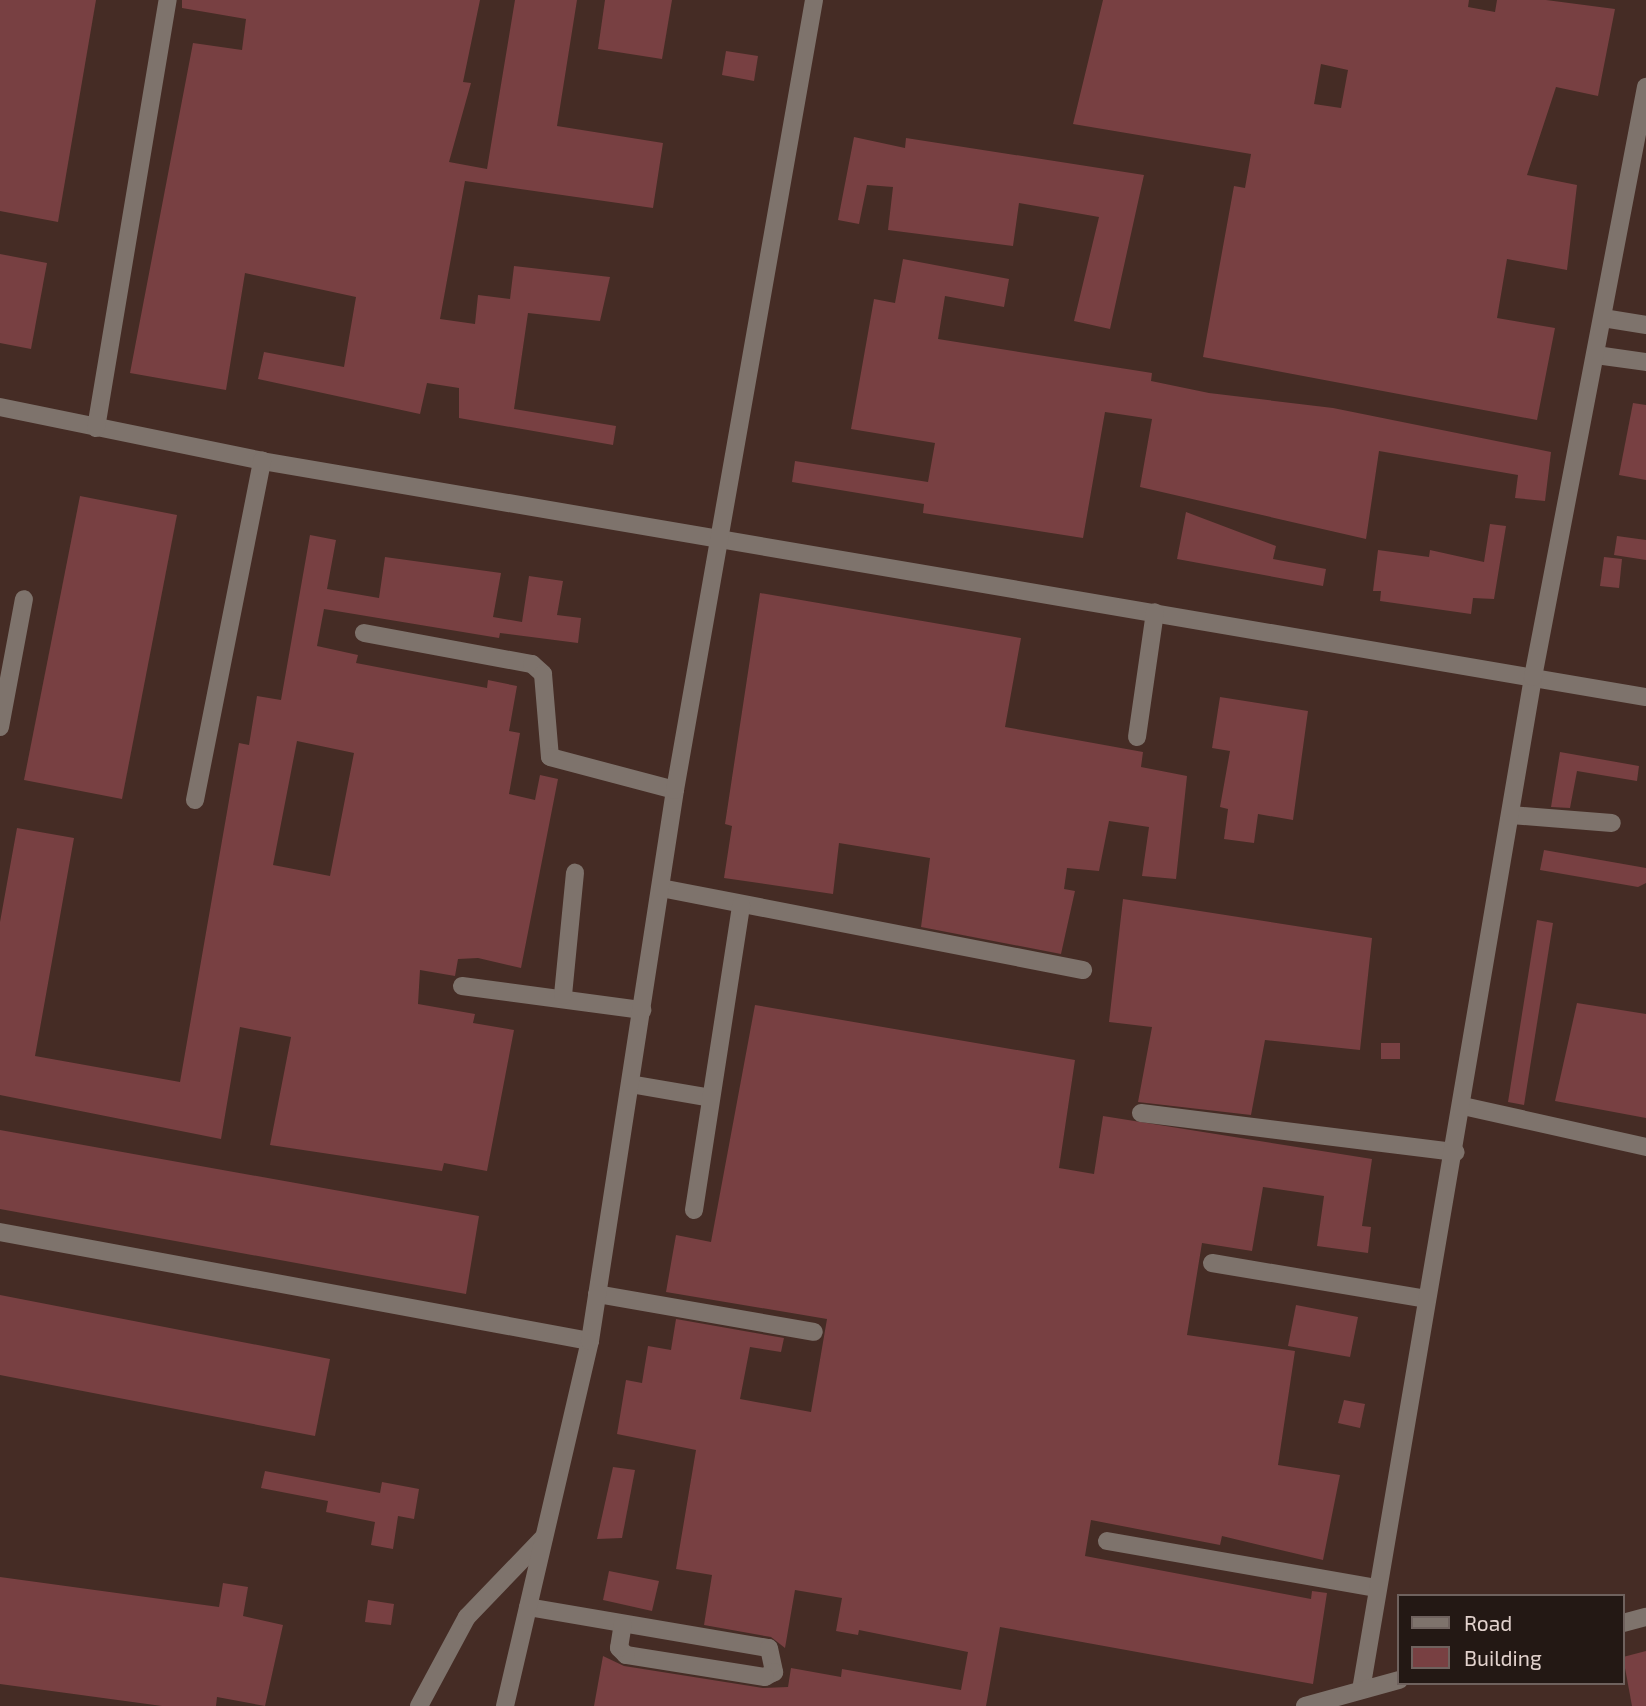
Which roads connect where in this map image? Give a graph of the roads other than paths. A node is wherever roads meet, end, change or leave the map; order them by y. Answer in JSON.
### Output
{"nodes":[{"id":1,"x":168,"y":0,"type":"edge"},
{"id":2,"x":814,"y":0,"type":"edge"},
{"id":3,"x":1646,"y":87,"type":"edge"},
{"id":4,"x":1603,"y":318,"type":"junction"},
{"id":5,"x":1646,"y":325,"type":"edge"},
{"id":6,"x":1596,"y":355,"type":"junction"},
{"id":7,"x":1646,"y":362,"type":"edge"},
{"id":8,"x":0,"y":407,"type":"edge"},
{"id":9,"x":96,"y":428,"type":"junction"},
{"id":10,"x":262,"y":461,"type":"junction"},
{"id":11,"x":724,"y":538,"type":"junction"},
{"id":12,"x":24,"y":599,"type":"dead end"},
{"id":13,"x":1154,"y":612,"type":"junction"},
{"id":14,"x":364,"y":633,"type":"dead end"},
{"id":15,"x":1534,"y":677,"type":"junction"},
{"id":16,"x":1646,"y":697,"type":"edge"},
{"id":17,"x":0,"y":727,"type":"edge"},
{"id":18,"x":1137,"y":737,"type":"dead end"},
{"id":19,"x":675,"y":790,"type":"junction"},
{"id":20,"x":195,"y":800,"type":"dead end"},
{"id":21,"x":1511,"y":815,"type":"junction"},
{"id":22,"x":1612,"y":823,"type":"dead end"},
{"id":23,"x":575,"y":873,"type":"dead end"},
{"id":24,"x":661,"y":888,"type":"junction"},
{"id":25,"x":741,"y":906,"type":"junction"},
{"id":26,"x":1083,"y":970,"type":"dead end"},
{"id":27,"x":462,"y":986,"type":"dead end"},
{"id":28,"x":563,"y":995,"type":"junction"},
{"id":29,"x":642,"y":1010,"type":"junction"},
{"id":30,"x":630,"y":1084,"type":"junction"},
{"id":31,"x":711,"y":1098,"type":"junction"},
{"id":32,"x":1464,"y":1106,"type":"junction"},
{"id":33,"x":1141,"y":1113,"type":"dead end"},
{"id":34,"x":1646,"y":1147,"type":"edge"},
{"id":35,"x":1455,"y":1152,"type":"junction"},
{"id":36,"x":694,"y":1210,"type":"dead end"},
{"id":37,"x":0,"y":1232,"type":"edge"},
{"id":38,"x":1212,"y":1263,"type":"dead end"},
{"id":39,"x":597,"y":1294,"type":"junction"},
{"id":40,"x":1426,"y":1298,"type":"junction"},
{"id":41,"x":814,"y":1332,"type":"dead end"},
{"id":42,"x":590,"y":1341,"type":"junction"},
{"id":43,"x":544,"y":1537,"type":"junction"},
{"id":44,"x":1107,"y":1541,"type":"dead end"},
{"id":45,"x":1377,"y":1588,"type":"junction"},
{"id":46,"x":528,"y":1606,"type":"junction"},
{"id":47,"x":1646,"y":1617,"type":"edge"},
{"id":48,"x":1625,"y":1622,"type":"edge"},
{"id":49,"x":623,"y":1623,"type":"junction"},
{"id":50,"x":1398,"y":1680,"type":"edge"},
{"id":51,"x":1361,"y":1690,"type":"junction"},
{"id":52,"x":418,"y":1706,"type":"edge"},
{"id":53,"x":505,"y":1706,"type":"edge"},
{"id":54,"x":1305,"y":1706,"type":"edge"}],
"edges":[{"from":1,"to":9,"type":"street"},
{"from":2,"to":11,"type":"street"},
{"from":3,"to":4,"type":"street"},
{"from":4,"to":5,"type":"street"},
{"from":4,"to":6,"type":"street"},
{"from":6,"to":7,"type":"street"},
{"from":6,"to":15,"type":"street"},
{"from":8,"to":9,"type":"street"},
{"from":9,"to":10,"type":"street"},
{"from":10,"to":11,"type":"street"},
{"from":10,"to":20,"type":"street"},
{"from":11,"to":13,"type":"street"},
{"from":11,"to":19,"type":"street"},
{"from":12,"to":17,"type":"street"},
{"from":13,"to":15,"type":"street"},
{"from":13,"to":18,"type":"street"},
{"from":14,"to":19,"type":"street"},
{"from":15,"to":16,"type":"street"},
{"from":15,"to":21,"type":"street"},
{"from":19,"to":24,"type":"street"},
{"from":21,"to":22,"type":"street"},
{"from":21,"to":32,"type":"street"},
{"from":23,"to":28,"type":"street"},
{"from":24,"to":25,"type":"street"},
{"from":24,"to":29,"type":"street"},
{"from":25,"to":26,"type":"street"},
{"from":25,"to":31,"type":"street"},
{"from":27,"to":28,"type":"street"},
{"from":28,"to":29,"type":"street"},
{"from":29,"to":30,"type":"street"},
{"from":30,"to":31,"type":"street"},
{"from":30,"to":39,"type":"street"},
{"from":31,"to":36,"type":"street"},
{"from":32,"to":34,"type":"street"},
{"from":32,"to":35,"type":"street"},
{"from":33,"to":35,"type":"street"},
{"from":35,"to":40,"type":"street"},
{"from":37,"to":42,"type":"street"},
{"from":38,"to":40,"type":"street"},
{"from":39,"to":41,"type":"street"},
{"from":39,"to":42,"type":"street"},
{"from":40,"to":45,"type":"street"},
{"from":42,"to":43,"type":"street"},
{"from":43,"to":46,"type":"street"},
{"from":43,"to":52,"type":"street"},
{"from":44,"to":45,"type":"street"},
{"from":45,"to":51,"type":"street"},
{"from":46,"to":49,"type":"street"},
{"from":46,"to":53,"type":"street"},
{"from":47,"to":48,"type":"street"},
{"from":49,"to":49,"type":"street"},
{"from":50,"to":51,"type":"street"},
{"from":51,"to":54,"type":"street"}]}
